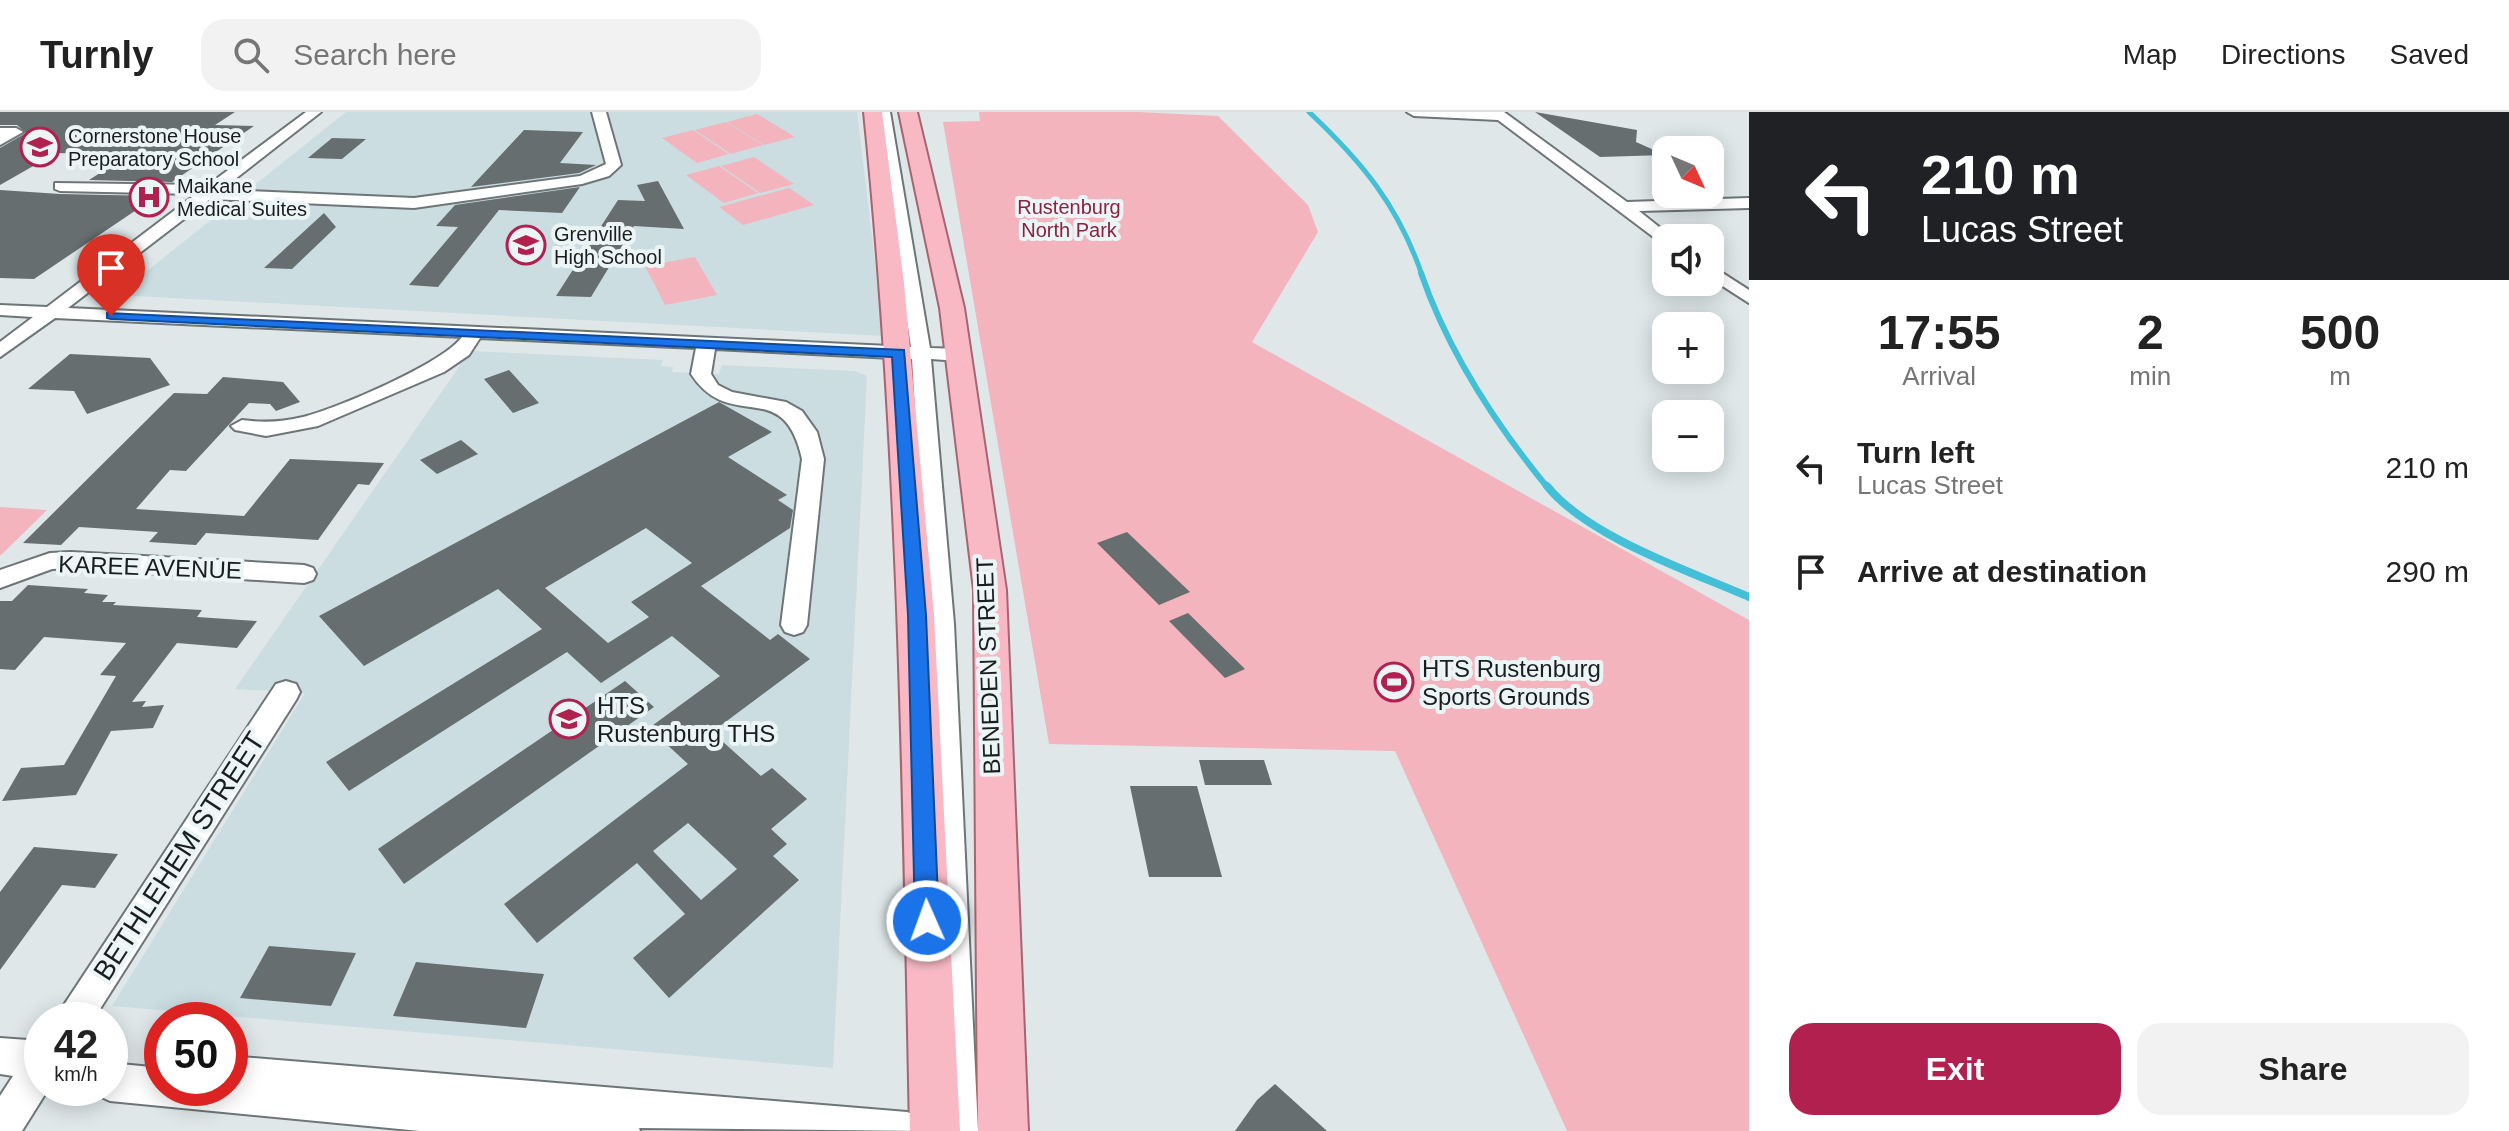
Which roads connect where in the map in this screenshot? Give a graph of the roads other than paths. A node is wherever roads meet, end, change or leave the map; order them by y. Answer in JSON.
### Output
{"nodes":[{"id":1,"x":314,"y":112,"type":"edge"},
{"id":2,"x":599,"y":112,"type":"edge"},
{"id":3,"x":873,"y":112,"type":"edge"},
{"id":4,"x":883,"y":112,"type":"edge"},
{"id":5,"x":908,"y":112,"type":"edge"},
{"id":6,"x":1414,"y":112,"type":"edge"},
{"id":7,"x":1498,"y":114,"type":"edge"},
{"id":8,"x":0,"y":132,"type":"edge"},
{"id":9,"x":0,"y":141,"type":"edge"},
{"id":10,"x":60,"y":186,"type":"dead end"},
{"id":11,"x":209,"y":192,"type":"junction"},
{"id":12,"x":1749,"y":203,"type":"edge"},
{"id":13,"x":1623,"y":207,"type":"junction"},
{"id":14,"x":1652,"y":229,"type":"edge"},
{"id":15,"x":1724,"y":280,"type":"edge"},
{"id":16,"x":1749,"y":298,"type":"edge"},
{"id":17,"x":0,"y":310,"type":"edge"},
{"id":18,"x":51,"y":313,"type":"junction"},
{"id":19,"x":474,"y":333,"type":"junction"},
{"id":20,"x":706,"y":344,"type":"junction"},
{"id":21,"x":0,"y":351,"type":"edge"},
{"id":22,"x":910,"y":353,"type":"junction"},
{"id":23,"x":959,"y":355,"type":"junction"},
{"id":24,"x":242,"y":426,"type":"dead end"},
{"id":25,"x":304,"y":574,"type":"dead end"},
{"id":26,"x":0,"y":579,"type":"edge"},
{"id":27,"x":794,"y":625,"type":"dead end"},
{"id":28,"x":286,"y":692,"type":"dead end"},
{"id":29,"x":84,"y":1002,"type":"edge"},
{"id":30,"x":0,"y":1056,"type":"edge"},
{"id":31,"x":24,"y":1066,"type":"edge"},
{"id":32,"x":248,"y":1076,"type":"edge"},
{"id":33,"x":24,"y":1085,"type":"edge"},
{"id":34,"x":248,"y":1096,"type":"edge"},
{"id":35,"x":0,"y":1130,"type":"edge"},
{"id":36,"x":621,"y":1131,"type":"edge"},
{"id":37,"x":907,"y":1131,"type":"edge"},
{"id":38,"x":935,"y":1131,"type":"edge"},
{"id":39,"x":959,"y":1131,"type":"edge"},
{"id":40,"x":1003,"y":1131,"type":"edge"}],
"edges":[{"from":1,"to":11,"type":"street"},
{"from":2,"to":11,"type":"street"},
{"from":3,"to":22,"type":"main road"},
{"from":4,"to":22,"type":"street"},
{"from":5,"to":23,"type":"main road","name":"BENEDEN STREET"},
{"from":6,"to":7,"type":"street"},
{"from":7,"to":13,"type":"street"},
{"from":8,"to":9,"type":"street"},
{"from":10,"to":11,"type":"street"},
{"from":11,"to":18,"type":"street"},
{"from":12,"to":13,"type":"street"},
{"from":13,"to":14,"type":"street"},
{"from":15,"to":16,"type":"street"},
{"from":17,"to":18,"type":"street"},
{"from":18,"to":19,"type":"street"},
{"from":18,"to":21,"type":"street"},
{"from":19,"to":20,"type":"street"},
{"from":19,"to":24,"type":"street"},
{"from":20,"to":22,"type":"street"},
{"from":20,"to":27,"type":"street"},
{"from":22,"to":23,"type":"street"},
{"from":22,"to":38,"type":"main road"},
{"from":22,"to":39,"type":"street"},
{"from":23,"to":40,"type":"main road","name":"BENEDEN STREET"},
{"from":25,"to":26,"type":"street","name":"KAREE AVENUE"},
{"from":28,"to":29,"type":"street","name":"BETHLEHEM STREET"},
{"from":30,"to":31,"type":"street"},
{"from":32,"to":37,"type":"street"},
{"from":33,"to":35,"type":"street"},
{"from":34,"to":36,"type":"street"}]}
